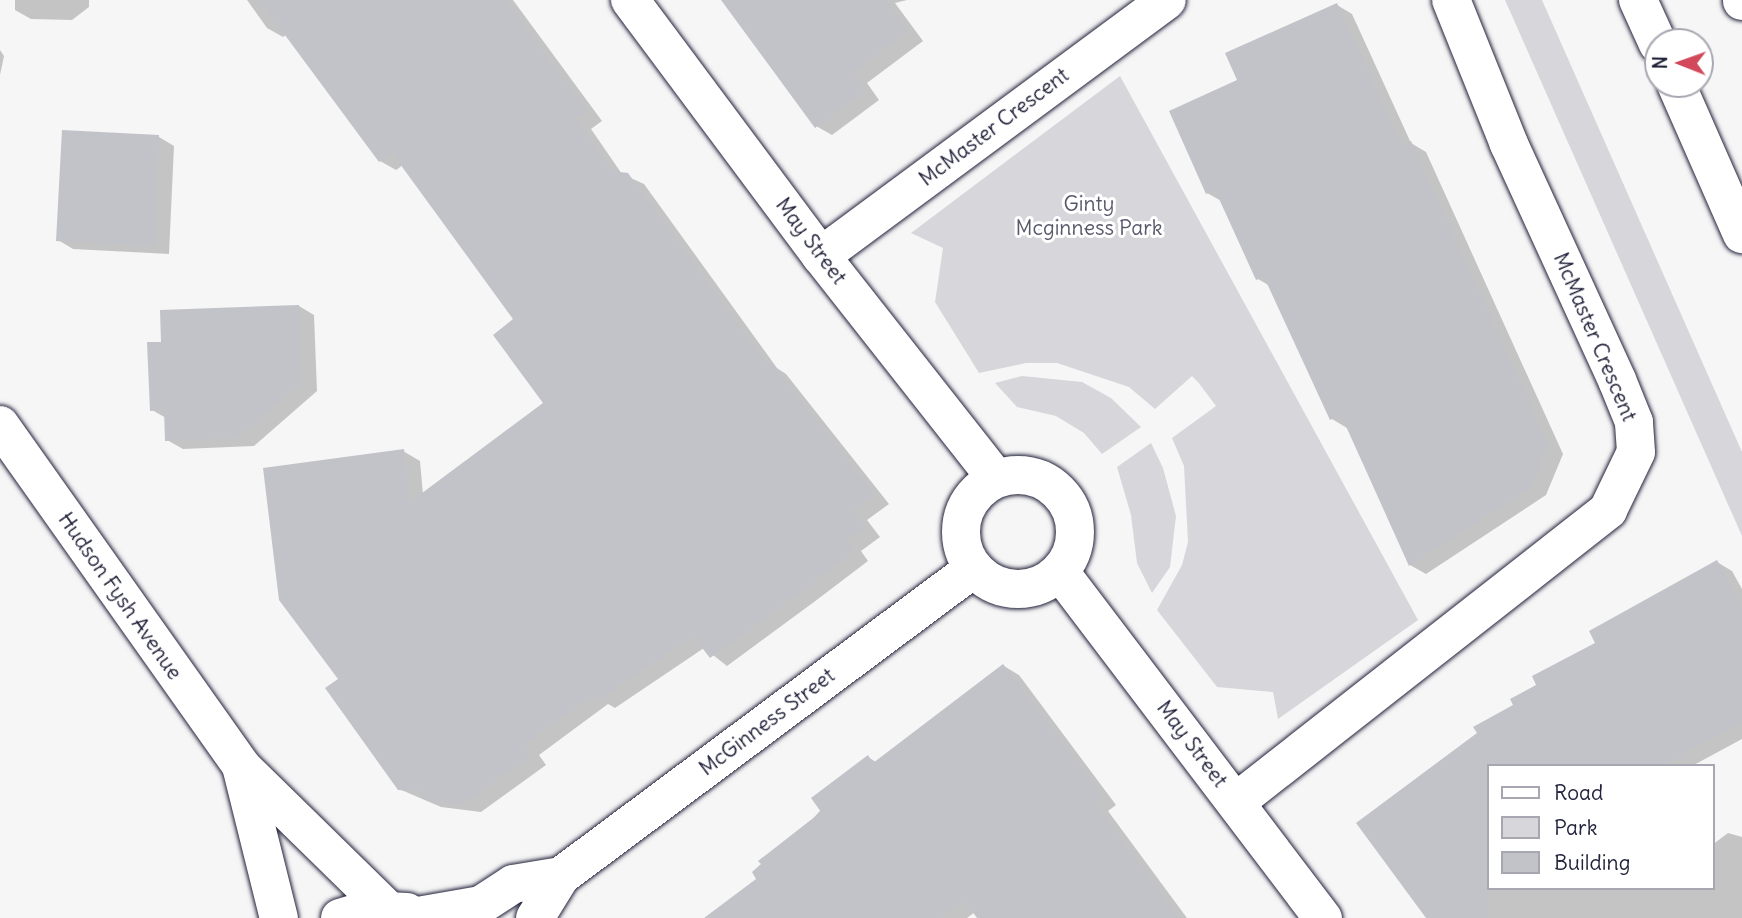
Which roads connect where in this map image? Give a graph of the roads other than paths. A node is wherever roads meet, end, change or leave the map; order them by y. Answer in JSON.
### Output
{"nodes":[{"id":1,"x":630,"y":0,"type":"edge"},
{"id":2,"x":1451,"y":0,"type":"edge"},
{"id":3,"x":1639,"y":0,"type":"edge"},
{"id":4,"x":1161,"y":1,"type":"edge"},
{"id":5,"x":1651,"y":28,"type":"edge"},
{"id":6,"x":1682,"y":98,"type":"edge"},
{"id":7,"x":1742,"y":234,"type":"edge"},
{"id":8,"x":821,"y":256,"type":"junction"},
{"id":9,"x":0,"y":425,"type":"edge"},
{"id":10,"x":996,"y":478,"type":"junction"},
{"id":11,"x":973,"y":569,"type":"junction"},
{"id":12,"x":1060,"y":572,"type":"junction"},
{"id":13,"x":241,"y":766,"type":"junction"},
{"id":14,"x":1236,"y":802,"type":"junction"},
{"id":15,"x":561,"y":876,"type":"junction"},
{"id":16,"x":409,"y":914,"type":"edge"},
{"id":17,"x":279,"y":918,"type":"edge"},
{"id":18,"x":340,"y":918,"type":"edge"},
{"id":19,"x":535,"y":918,"type":"edge"},
{"id":20,"x":1323,"y":918,"type":"edge"}],
"edges":[{"from":1,"to":8,"type":"main road","name":"May Street"},
{"from":2,"to":14,"type":"main road","name":"McMaster Crescent"},
{"from":3,"to":5,"type":"main road"},
{"from":4,"to":8,"type":"main road","name":"McMaster Crescent"},
{"from":6,"to":7,"type":"main road"},
{"from":8,"to":10,"type":"main road","name":"May Street"},
{"from":9,"to":13,"type":"main road","name":"Hudson Fysh Avenue"},
{"from":10,"to":11,"type":"main road"},
{"from":10,"to":12,"type":"main road"},
{"from":11,"to":12,"type":"main road"},
{"from":11,"to":15,"type":"main road","name":"McGinness Street"},
{"from":12,"to":14,"type":"main road","name":"May Street"},
{"from":13,"to":16,"type":"main road"},
{"from":13,"to":17,"type":"main road"},
{"from":14,"to":20,"type":"main road","name":"May Street"},
{"from":15,"to":16,"type":"main road"},
{"from":15,"to":19,"type":"main road"},
{"from":16,"to":18,"type":"main road"}]}
